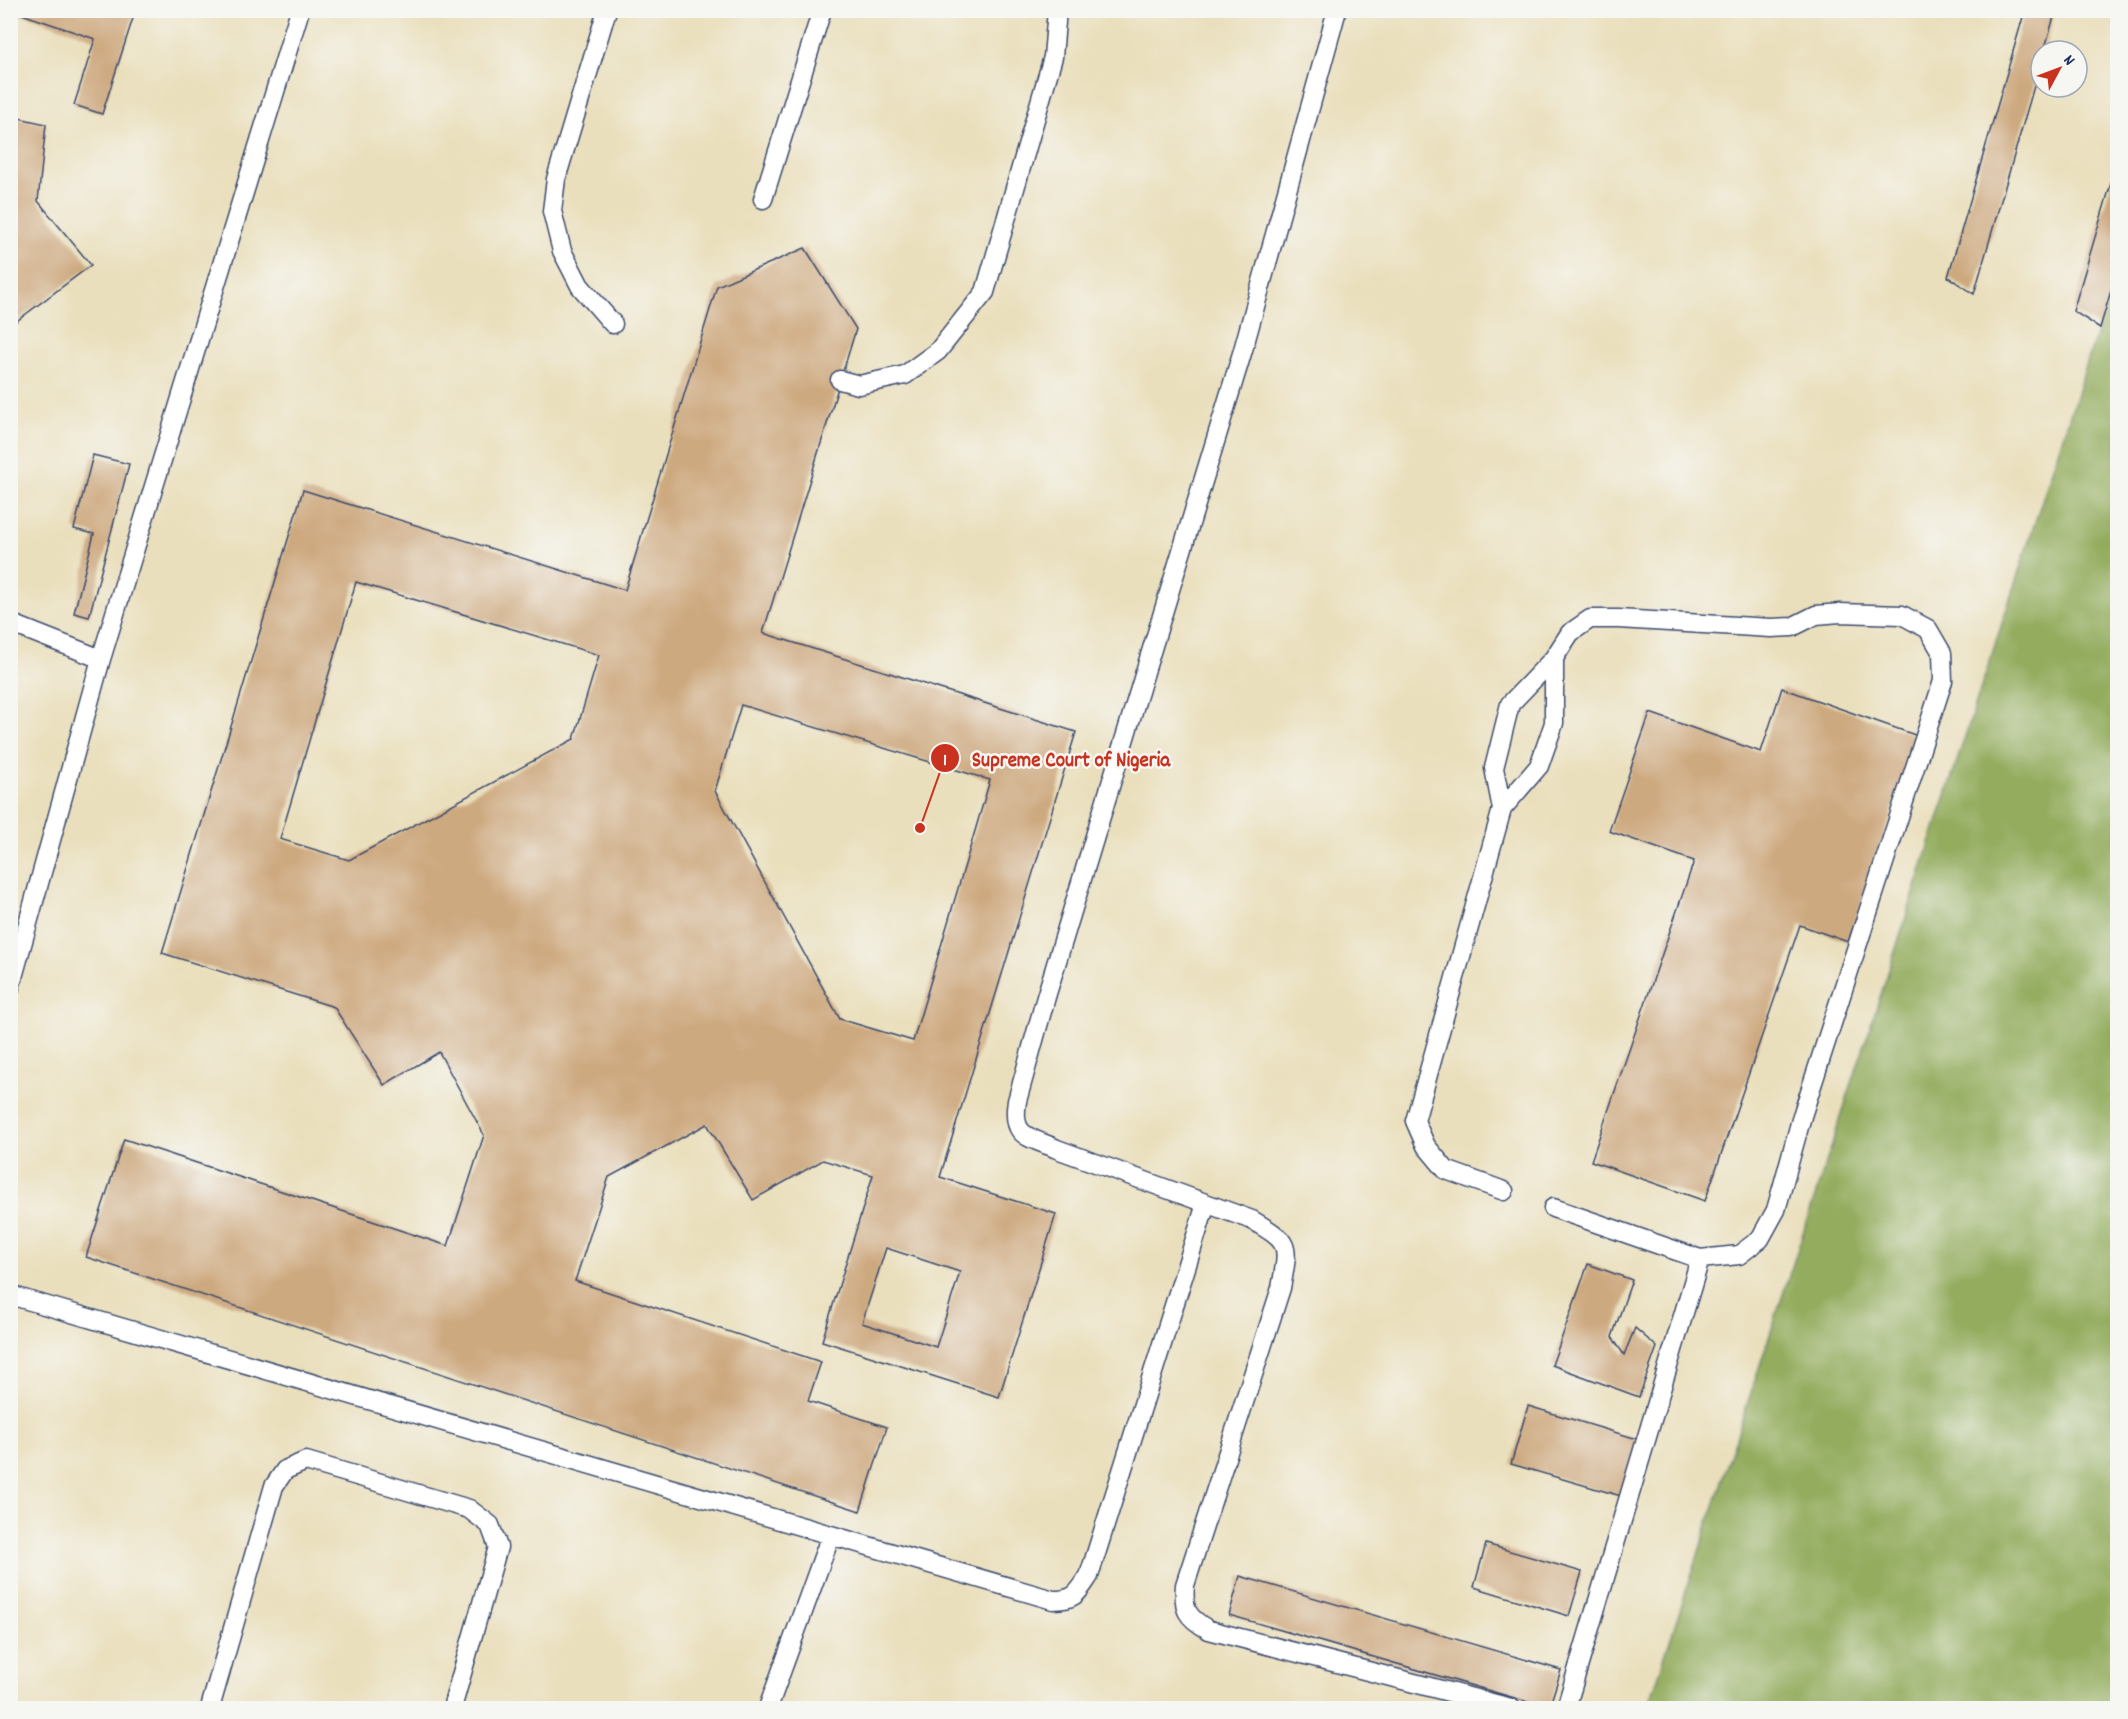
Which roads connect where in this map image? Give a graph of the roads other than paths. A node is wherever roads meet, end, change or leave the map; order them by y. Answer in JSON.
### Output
{"nodes":[{"id":1,"x":300,"y":10,"type":"edge"},
{"id":2,"x":607,"y":10,"type":"edge"},
{"id":3,"x":822,"y":10,"type":"edge"},
{"id":4,"x":1057,"y":10,"type":"edge"},
{"id":5,"x":1337,"y":10,"type":"edge"},
{"id":6,"x":764,"y":199,"type":"dead end"},
{"id":7,"x":613,"y":324,"type":"dead end"},
{"id":8,"x":840,"y":380,"type":"dead end"},
{"id":9,"x":10,"y":623,"type":"edge"},
{"id":10,"x":1554,"y":658,"type":"junction"},
{"id":11,"x":101,"y":659,"type":"junction"},
{"id":12,"x":1502,"y":808,"type":"junction"},
{"id":13,"x":10,"y":988,"type":"edge"},
{"id":14,"x":1504,"y":1191,"type":"dead end"},
{"id":15,"x":1206,"y":1204,"type":"junction"},
{"id":16,"x":1553,"y":1208,"type":"dead end"},
{"id":17,"x":1700,"y":1259,"type":"junction"},
{"id":18,"x":10,"y":1295,"type":"edge"},
{"id":19,"x":831,"y":1535,"type":"junction"},
{"id":20,"x":10,"y":1707,"type":"edge"},
{"id":21,"x":16,"y":1708,"type":"edge"},
{"id":22,"x":210,"y":1708,"type":"edge"},
{"id":23,"x":452,"y":1708,"type":"edge"},
{"id":24,"x":768,"y":1708,"type":"edge"},
{"id":25,"x":1511,"y":1708,"type":"edge"},
{"id":26,"x":1566,"y":1708,"type":"edge"}],
"edges":[{"from":1,"to":11,"type":"lane"},
{"from":2,"to":7,"type":"lane"},
{"from":3,"to":6,"type":"lane"},
{"from":4,"to":8,"type":"lane"},
{"from":5,"to":15,"type":"lane"},
{"from":9,"to":11,"type":"lane"},
{"from":10,"to":12,"type":"lane"},
{"from":10,"to":12,"type":"lane"},
{"from":10,"to":17,"type":"lane"},
{"from":11,"to":13,"type":"lane"},
{"from":12,"to":14,"type":"lane"},
{"from":15,"to":19,"type":"lane"},
{"from":15,"to":25,"type":"lane"},
{"from":16,"to":17,"type":"lane"},
{"from":17,"to":26,"type":"lane"},
{"from":18,"to":19,"type":"lane"},
{"from":19,"to":24,"type":"lane"},
{"from":20,"to":21,"type":"lane"},
{"from":22,"to":23,"type":"lane"}]}
